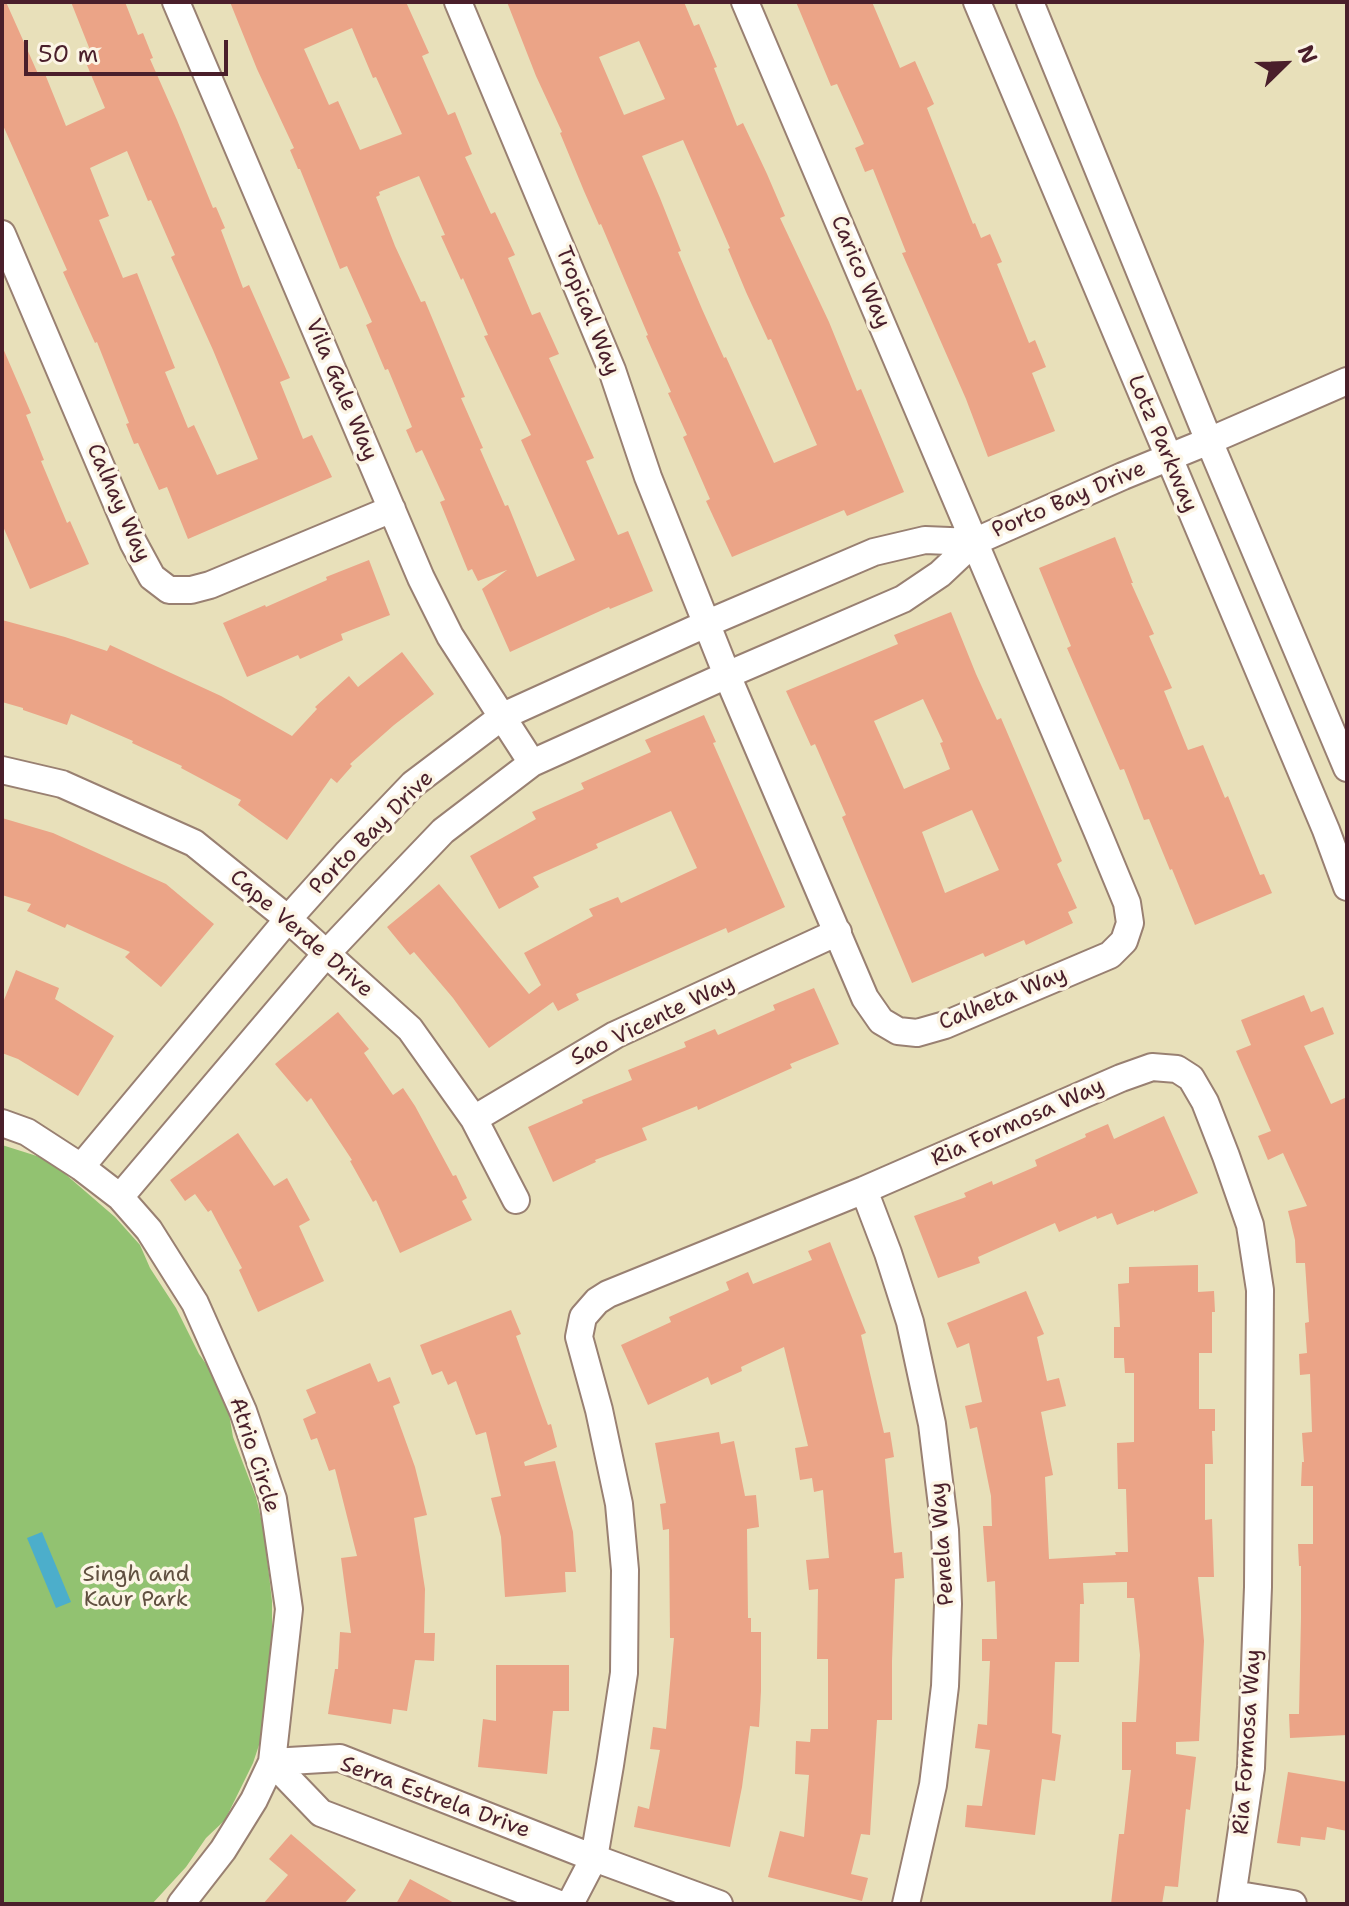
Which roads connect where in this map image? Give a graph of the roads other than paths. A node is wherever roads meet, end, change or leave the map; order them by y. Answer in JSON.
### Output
{"nodes":[{"id":1,"x":176,"y":2,"type":"edge"},
{"id":2,"x":458,"y":2,"type":"edge"},
{"id":3,"x":745,"y":2,"type":"edge"},
{"id":4,"x":977,"y":2,"type":"edge"},
{"id":5,"x":1030,"y":2,"type":"edge"},
{"id":6,"x":2,"y":234,"type":"edge"},
{"id":7,"x":1347,"y":381,"type":"edge"},
{"id":8,"x":1209,"y":441,"type":"junction"},
{"id":9,"x":1168,"y":458,"type":"junction"},
{"id":10,"x":392,"y":509,"type":"junction"},
{"id":11,"x":974,"y":542,"type":"junction"},
{"id":12,"x":708,"y":623,"type":"junction"},
{"id":13,"x":727,"y":675,"type":"junction"},
{"id":14,"x":503,"y":716,"type":"junction"},
{"id":15,"x":532,"y":763,"type":"junction"},
{"id":16,"x":1347,"y":768,"type":"edge"},
{"id":17,"x":2,"y":770,"type":"edge"},
{"id":18,"x":1347,"y":887,"type":"edge"},
{"id":19,"x":288,"y":919,"type":"junction"},
{"id":20,"x":838,"y":932,"type":"junction"},
{"id":21,"x":326,"y":954,"type":"junction"},
{"id":22,"x":474,"y":1119,"type":"junction"},
{"id":23,"x":2,"y":1123,"type":"edge"},
{"id":24,"x":81,"y":1167,"type":"junction"},
{"id":25,"x":864,"y":1190,"type":"junction"},
{"id":26,"x":120,"y":1197,"type":"junction"},
{"id":27,"x":516,"y":1200,"type":"dead end"},
{"id":28,"x":272,"y":1762,"type":"junction"},
{"id":29,"x":594,"y":1858,"type":"junction"},
{"id":30,"x":1232,"y":1899,"type":"edge"},
{"id":31,"x":181,"y":1904,"type":"edge"},
{"id":32,"x":559,"y":1904,"type":"edge"},
{"id":33,"x":570,"y":1904,"type":"edge"},
{"id":34,"x":719,"y":1904,"type":"edge"},
{"id":35,"x":906,"y":1904,"type":"edge"},
{"id":36,"x":1293,"y":1904,"type":"edge"}],
"edges":[{"from":1,"to":10,"type":"street","name":"Vila Gale Way"},
{"from":2,"to":12,"type":"street","name":"Tropical Way"},
{"from":3,"to":11,"type":"street","name":"Carico Way"},
{"from":4,"to":9,"type":"street","name":"Lotz Parkway"},
{"from":5,"to":8,"type":"street","name":"Lotz Parkway"},
{"from":6,"to":10,"type":"street","name":"Calhay Way"},
{"from":7,"to":8,"type":"street","name":"Porto Bay Drive"},
{"from":8,"to":9,"type":"street","name":"Porto Bay Drive"},
{"from":8,"to":16,"type":"street","name":"Lotz Parkway"},
{"from":9,"to":11,"type":"street","name":"Porto Bay Drive"},
{"from":9,"to":18,"type":"street","name":"Lotz Parkway"},
{"from":10,"to":14,"type":"street","name":"Vila Gale Way"},
{"from":11,"to":12,"type":"street","name":"Porto Bay Drive"},
{"from":11,"to":13,"type":"street","name":"Porto Bay Drive"},
{"from":11,"to":20,"type":"street","name":"Calheta Way"},
{"from":12,"to":13,"type":"street","name":"Calheta Way"},
{"from":12,"to":14,"type":"street","name":"Porto Bay Drive"},
{"from":13,"to":15,"type":"street","name":"Porto Bay Drive"},
{"from":13,"to":20,"type":"street","name":"Calheta Way"},
{"from":14,"to":15,"type":"street","name":"Vila Gale Way"},
{"from":14,"to":19,"type":"street","name":"Porto Bay Drive"},
{"from":15,"to":21,"type":"street","name":"Porto Bay Drive"},
{"from":17,"to":19,"type":"street","name":"Cape Verde Drive"},
{"from":19,"to":21,"type":"street","name":"Cape Verde Drive"},
{"from":19,"to":24,"type":"street","name":"Porto Bay Drive"},
{"from":20,"to":22,"type":"street","name":"Sao Vicente Way"},
{"from":21,"to":22,"type":"street","name":"Cape Verde Drive"},
{"from":21,"to":26,"type":"street","name":"Porto Bay Drive"},
{"from":22,"to":27,"type":"street","name":"Cape Verde Drive"},
{"from":23,"to":24,"type":"street","name":"Atrio Circle"},
{"from":24,"to":26,"type":"street","name":"Atrio Circle"},
{"from":25,"to":29,"type":"street","name":"Ria Formosa Way"},
{"from":25,"to":30,"type":"street","name":"Ria Formosa Way"},
{"from":25,"to":35,"type":"street","name":"Penela Way"},
{"from":26,"to":28,"type":"street","name":"Atrio Circle"},
{"from":28,"to":29,"type":"street","name":"Serra Estrela Drive"},
{"from":28,"to":31,"type":"street","name":"Atrio Circle"},
{"from":28,"to":32,"type":"street"},
{"from":29,"to":33,"type":"street","name":"Ria Formosa Way"},
{"from":29,"to":34,"type":"street","name":"Serra Estrela Drive"},
{"from":30,"to":36,"type":"street"}]}
